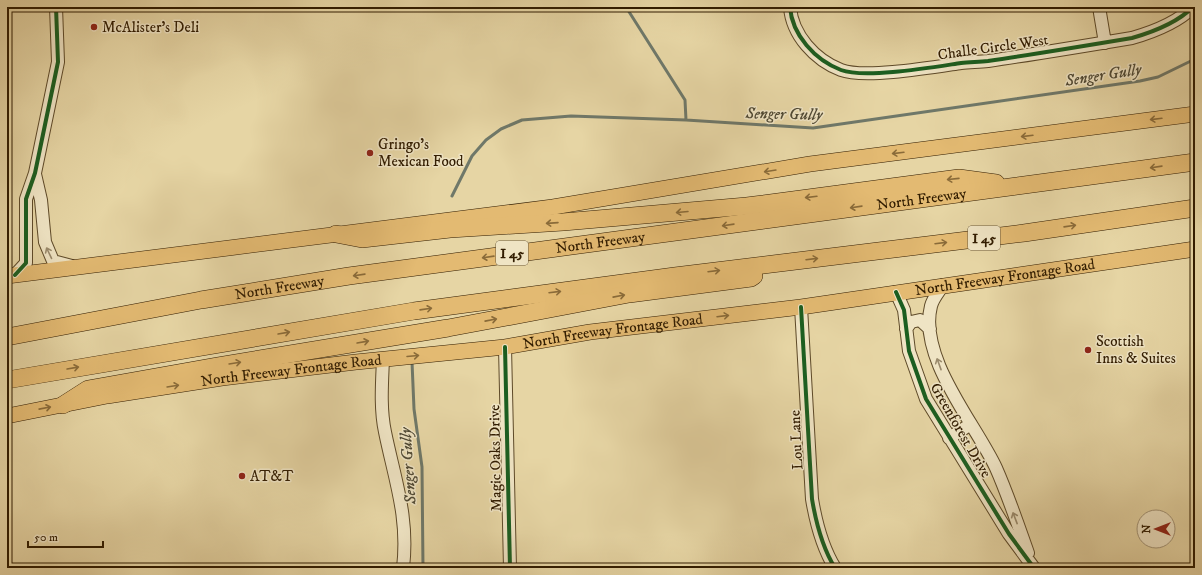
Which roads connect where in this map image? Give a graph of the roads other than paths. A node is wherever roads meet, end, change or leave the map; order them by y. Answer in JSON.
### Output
{"nodes":[{"id":1,"x":56,"y":7,"type":"edge"},
{"id":2,"x":790,"y":7,"type":"edge"},
{"id":3,"x":1100,"y":7,"type":"edge"},
{"id":4,"x":1193,"y":7,"type":"edge"},
{"id":5,"x":1105,"y":43,"type":"junction"},
{"id":6,"x":1195,"y":114,"type":"edge"},
{"id":7,"x":1195,"y":162,"type":"edge"},
{"id":8,"x":35,"y":173,"type":"junction"},
{"id":9,"x":1020,"y":186,"type":"junction"},
{"id":10,"x":1195,"y":208,"type":"edge"},
{"id":11,"x":336,"y":234,"type":"junction"},
{"id":12,"x":1195,"y":249,"type":"edge"},
{"id":13,"x":773,"y":264,"type":"junction"},
{"id":14,"x":82,"y":268,"type":"junction"},
{"id":15,"x":11,"y":276,"type":"edge"},
{"id":16,"x":944,"y":285,"type":"junction"},
{"id":17,"x":896,"y":292,"type":"junction"},
{"id":18,"x":802,"y":307,"type":"junction"},
{"id":19,"x":906,"y":329,"type":"junction"},
{"id":20,"x":930,"y":329,"type":"junction"},
{"id":21,"x":7,"y":337,"type":"edge"},
{"id":22,"x":505,"y":347,"type":"junction"},
{"id":23,"x":382,"y":359,"type":"junction"},
{"id":24,"x":7,"y":380,"type":"edge"},
{"id":25,"x":63,"y":405,"type":"junction"},
{"id":26,"x":7,"y":416,"type":"edge"},
{"id":27,"x":971,"y":424,"type":"junction"},
{"id":28,"x":949,"y":438,"type":"junction"},
{"id":29,"x":403,"y":568,"type":"edge"},
{"id":30,"x":510,"y":568,"type":"edge"},
{"id":31,"x":835,"y":568,"type":"edge"},
{"id":32,"x":1034,"y":568,"type":"edge"}],
"edges":[{"from":1,"to":8,"type":"street"},
{"from":2,"to":5,"type":"street","name":"Challe Circle West"},
{"from":3,"to":5,"type":"street"},
{"from":4,"to":5,"type":"street","name":"Challe Circle West"},
{"from":6,"to":11,"type":"main road","one_way":true},
{"from":7,"to":9,"type":"highway","name":"North Freeway","number":"I 45","one_way":true},
{"from":14,"to":8,"type":"street","one_way":true},
{"from":8,"to":15,"type":"street"},
{"from":9,"to":11,"type":"highway","one_way":true},
{"from":9,"to":21,"type":"highway","name":"North Freeway","number":"I 45","one_way":true},
{"from":13,"to":10,"type":"highway","number":"I 45","one_way":true},
{"from":11,"to":14,"type":"main road"},
{"from":12,"to":16,"type":"main road","name":"North Freeway Frontage Road"},
{"from":24,"to":13,"type":"highway","number":"I 45","one_way":true},
{"from":25,"to":13,"type":"highway","one_way":true},
{"from":14,"to":15,"type":"main road"},
{"from":16,"to":17,"type":"main road","name":"North Freeway Frontage Road"},
{"from":16,"to":20,"type":"street","name":"Greenforest Drive"},
{"from":17,"to":18,"type":"main road","name":"North Freeway Frontage Road"},
{"from":17,"to":19,"type":"street","name":"Greenforest Drive"},
{"from":22,"to":18,"type":"main road","name":"North Freeway Frontage Road","one_way":true},
{"from":18,"to":31,"type":"street","name":"Lou Lane"},
{"from":19,"to":20,"type":"street"},
{"from":19,"to":28,"type":"street","name":"Greenforest Drive"},
{"from":27,"to":20,"type":"street","name":"Greenforest Drive","one_way":true},
{"from":23,"to":22,"type":"main road","name":"North Freeway Frontage Road","one_way":true},
{"from":22,"to":30,"type":"street","name":"Magic Oaks Drive"},
{"from":25,"to":23,"type":"main road","name":"North Freeway Frontage Road","one_way":true},
{"from":23,"to":29,"type":"street"},
{"from":26,"to":25,"type":"main road","name":"North Freeway Frontage Road","one_way":true},
{"from":27,"to":28,"type":"street","name":"Greenforest Drive"},
{"from":32,"to":27,"type":"street","name":"Greenforest Drive","one_way":true},
{"from":28,"to":32,"type":"street","name":"Greenforest Drive"}]}
